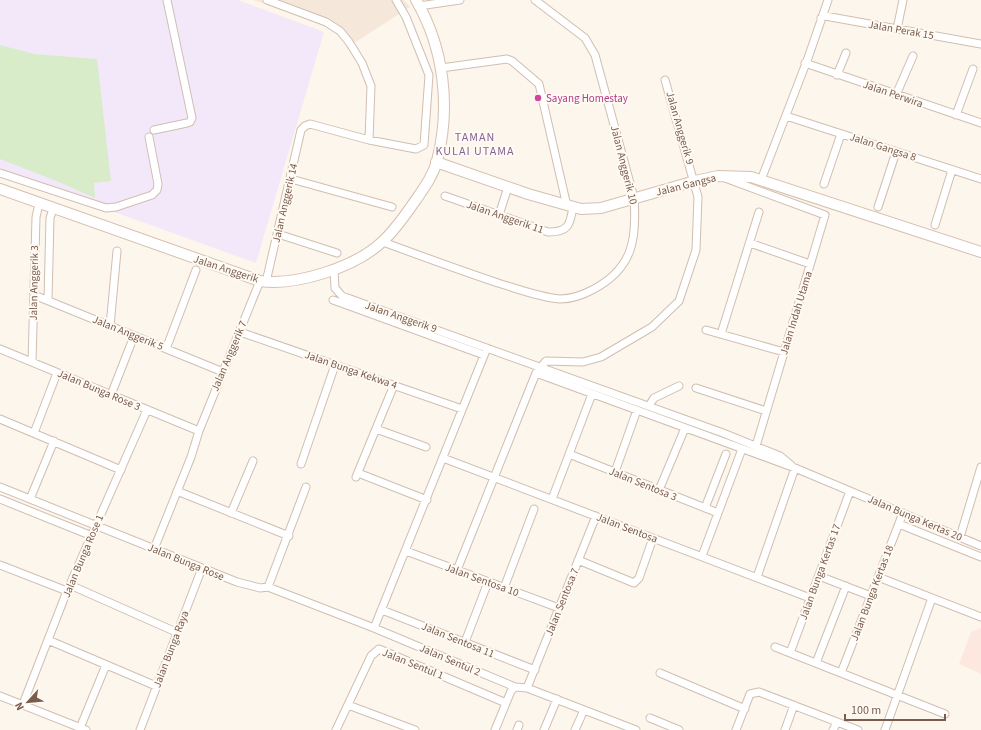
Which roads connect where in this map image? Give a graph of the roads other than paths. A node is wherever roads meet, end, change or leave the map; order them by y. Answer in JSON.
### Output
{"nodes":[{"id":1,"x":167,"y":0,"type":"edge"},
{"id":2,"x":267,"y":0,"type":"edge"},
{"id":3,"x":396,"y":0,"type":"edge"},
{"id":4,"x":460,"y":0,"type":"edge"},
{"id":5,"x":535,"y":0,"type":"edge"},
{"id":6,"x":828,"y":0,"type":"edge"},
{"id":7,"x":903,"y":0,"type":"edge"},
{"id":8,"x":418,"y":3,"type":"edge"},
{"id":9,"x":821,"y":18,"type":"junction"},
{"id":10,"x":897,"y":29,"type":"junction"},
{"id":11,"x":980,"y":42,"type":"edge"},
{"id":12,"x":846,"y":53,"type":"dead end"},
{"id":13,"x":913,"y":56,"type":"dead end"},
{"id":14,"x":805,"y":63,"type":"junction"},
{"id":15,"x":441,"y":68,"type":"junction"},
{"id":16,"x":973,"y":69,"type":"dead end"},
{"id":17,"x":837,"y":75,"type":"junction"},
{"id":18,"x":665,"y":80,"type":"dead end"},
{"id":19,"x":896,"y":94,"type":"junction"},
{"id":20,"x":956,"y":115,"type":"junction"},
{"id":21,"x":786,"y":116,"type":"junction"},
{"id":22,"x":981,"y":123,"type":"edge"},
{"id":23,"x":154,"y":130,"type":"dead end"},
{"id":24,"x":841,"y":134,"type":"junction"},
{"id":25,"x":149,"y":137,"type":"dead end"},
{"id":26,"x":369,"y":140,"type":"junction"},
{"id":27,"x":896,"y":152,"type":"junction"},
{"id":28,"x":436,"y":162,"type":"junction"},
{"id":29,"x":952,"y":170,"type":"junction"},
{"id":30,"x":0,"y":173,"type":"edge"},
{"id":31,"x":720,"y":176,"type":"junction"},
{"id":32,"x":291,"y":179,"type":"junction"},
{"id":33,"x":981,"y":179,"type":"edge"},
{"id":34,"x":761,"y":180,"type":"junction"},
{"id":35,"x":695,"y":181,"type":"junction"},
{"id":36,"x":824,"y":184,"type":"dead end"},
{"id":37,"x":508,"y":187,"type":"junction"},
{"id":38,"x":0,"y":190,"type":"edge"},
{"id":39,"x":445,"y":196,"type":"dead end"},
{"id":40,"x":634,"y":198,"type":"junction"},
{"id":41,"x":39,"y":204,"type":"junction"},
{"id":42,"x":392,"y":207,"type":"dead end"},
{"id":43,"x":570,"y":207,"type":"junction"},
{"id":44,"x":878,"y":207,"type":"dead end"},
{"id":45,"x":53,"y":209,"type":"junction"},
{"id":46,"x":759,"y":212,"type":"dead end"},
{"id":47,"x":499,"y":215,"type":"junction"},
{"id":48,"x":935,"y":225,"type":"dead end"},
{"id":49,"x":278,"y":234,"type":"junction"},
{"id":50,"x":383,"y":242,"type":"junction"},
{"id":51,"x":750,"y":243,"type":"junction"},
{"id":52,"x":117,"y":251,"type":"dead end"},
{"id":53,"x":981,"y":252,"type":"edge"},
{"id":54,"x":337,"y":253,"type":"dead end"},
{"id":55,"x":810,"y":264,"type":"junction"},
{"id":56,"x":334,"y":269,"type":"junction"},
{"id":57,"x":196,"y":270,"type":"dead end"},
{"id":58,"x":263,"y":281,"type":"junction"},
{"id":59,"x":34,"y":296,"type":"junction"},
{"id":60,"x":48,"y":300,"type":"junction"},
{"id":61,"x":333,"y":300,"type":"dead end"},
{"id":62,"x":110,"y":326,"type":"junction"},
{"id":63,"x":706,"y":330,"type":"dead end"},
{"id":64,"x":240,"y":332,"type":"junction"},
{"id":65,"x":721,"y":334,"type":"junction"},
{"id":66,"x":134,"y":336,"type":"junction"},
{"id":67,"x":487,"y":348,"type":"junction"},
{"id":68,"x":0,"y":349,"type":"edge"},
{"id":69,"x":166,"y":349,"type":"junction"},
{"id":70,"x":784,"y":352,"type":"junction"},
{"id":71,"x":484,"y":355,"type":"junction"},
{"id":72,"x":32,"y":362,"type":"junction"},
{"id":73,"x":335,"y":365,"type":"junction"},
{"id":74,"x":538,"y":370,"type":"junction"},
{"id":75,"x":223,"y":372,"type":"junction"},
{"id":76,"x":57,"y":373,"type":"junction"},
{"id":77,"x":394,"y":385,"type":"junction"},
{"id":78,"x":679,"y":386,"type":"dead end"},
{"id":79,"x":696,"y":388,"type":"dead end"},
{"id":80,"x":592,"y":394,"type":"junction"},
{"id":81,"x":111,"y":395,"type":"junction"},
{"id":82,"x":648,"y":406,"type":"junction"},
{"id":83,"x":462,"y":409,"type":"junction"},
{"id":84,"x":147,"y":410,"type":"junction"},
{"id":85,"x":637,"y":410,"type":"junction"},
{"id":86,"x":766,"y":411,"type":"junction"},
{"id":87,"x":0,"y":419,"type":"edge"},
{"id":88,"x":684,"y":428,"type":"junction"},
{"id":89,"x":376,"y":429,"type":"junction"},
{"id":90,"x":199,"y":431,"type":"junction"},
{"id":91,"x":34,"y":433,"type":"junction"},
{"id":92,"x":54,"y":442,"type":"junction"},
{"id":93,"x":756,"y":446,"type":"junction"},
{"id":94,"x":426,"y":447,"type":"dead end"},
{"id":95,"x":742,"y":449,"type":"junction"},
{"id":96,"x":569,"y":454,"type":"junction"},
{"id":97,"x":726,"y":454,"type":"dead end"},
{"id":98,"x":443,"y":458,"type":"junction"},
{"id":99,"x":253,"y":461,"type":"dead end"},
{"id":100,"x":301,"y":464,"type":"dead end"},
{"id":101,"x":981,"y":467,"type":"edge"},
{"id":102,"x":795,"y":468,"type":"junction"},
{"id":103,"x":121,"y":470,"type":"junction"},
{"id":104,"x":615,"y":472,"type":"junction"},
{"id":105,"x":494,"y":477,"type":"junction"},
{"id":106,"x":0,"y":487,"type":"edge"},
{"id":107,"x":306,"y":487,"type":"dead end"},
{"id":108,"x":659,"y":490,"type":"junction"},
{"id":109,"x":177,"y":491,"type":"junction"},
{"id":110,"x":850,"y":491,"type":"junction"},
{"id":111,"x":0,"y":499,"type":"edge"},
{"id":112,"x":30,"y":499,"type":"junction"},
{"id":113,"x":552,"y":499,"type":"junction"},
{"id":114,"x":427,"y":500,"type":"junction"},
{"id":115,"x":704,"y":508,"type":"junction"},
{"id":116,"x":534,"y":509,"type":"dead end"},
{"id":117,"x":232,"y":513,"type":"junction"},
{"id":118,"x":718,"y":513,"type":"junction"},
{"id":119,"x":903,"y":514,"type":"junction"},
{"id":120,"x":596,"y":516,"type":"junction"},
{"id":121,"x":899,"y":524,"type":"junction"},
{"id":122,"x":97,"y":525,"type":"junction"},
{"id":123,"x":92,"y":536,"type":"junction"},
{"id":124,"x":289,"y":536,"type":"junction"},
{"id":125,"x":960,"y":537,"type":"junction"},
{"id":126,"x":653,"y":538,"type":"junction"},
{"id":127,"x":981,"y":546,"type":"edge"},
{"id":128,"x":154,"y":548,"type":"junction"},
{"id":129,"x":406,"y":551,"type":"junction"},
{"id":130,"x":702,"y":556,"type":"junction"},
{"id":131,"x":981,"y":557,"type":"edge"},
{"id":132,"x":578,"y":560,"type":"junction"},
{"id":133,"x":0,"y":566,"type":"edge"},
{"id":134,"x":202,"y":568,"type":"junction"},
{"id":135,"x":457,"y":570,"type":"junction"},
{"id":136,"x":818,"y":576,"type":"junction"},
{"id":137,"x":756,"y":577,"type":"junction"},
{"id":138,"x":878,"y":577,"type":"junction"},
{"id":139,"x":488,"y":582,"type":"junction"},
{"id":140,"x":846,"y":586,"type":"junction"},
{"id":141,"x":268,"y":587,"type":"junction"},
{"id":142,"x":69,"y":588,"type":"junction"},
{"id":143,"x":504,"y":588,"type":"junction"},
{"id":144,"x":871,"y":596,"type":"junction"},
{"id":145,"x":810,"y":598,"type":"junction"},
{"id":146,"x":932,"y":598,"type":"junction"},
{"id":147,"x":559,"y":608,"type":"junction"},
{"id":148,"x":382,"y":610,"type":"junction"},
{"id":149,"x":981,"y":617,"type":"edge"},
{"id":150,"x":374,"y":628,"type":"junction"},
{"id":151,"x":176,"y":632,"type":"junction"},
{"id":152,"x":48,"y":640,"type":"junction"},
{"id":153,"x":465,"y":642,"type":"junction"},
{"id":154,"x":775,"y":647,"type":"dead end"},
{"id":155,"x":790,"y":653,"type":"junction"},
{"id":156,"x":816,"y":663,"type":"junction"},
{"id":157,"x":106,"y":665,"type":"junction"},
{"id":158,"x":534,"y":670,"type":"junction"},
{"id":159,"x":660,"y":673,"type":"dead end"},
{"id":160,"x":841,"y":673,"type":"junction"},
{"id":161,"x":156,"y":686,"type":"junction"},
{"id":162,"x":515,"y":687,"type":"junction"},
{"id":163,"x":527,"y":688,"type":"junction"},
{"id":164,"x":898,"y":695,"type":"junction"},
{"id":165,"x":0,"y":696,"type":"edge"},
{"id":166,"x":557,"y":700,"type":"junction"},
{"id":167,"x":506,"y":703,"type":"junction"},
{"id":168,"x":23,"y":704,"type":"junction"},
{"id":169,"x":348,"y":705,"type":"junction"},
{"id":170,"x":794,"y":705,"type":"junction"},
{"id":171,"x":745,"y":708,"type":"junction"},
{"id":172,"x":584,"y":710,"type":"junction"},
{"id":173,"x":945,"y":714,"type":"dead end"},
{"id":174,"x":650,"y":718,"type":"dead end"},
{"id":175,"x":837,"y":722,"type":"junction"},
{"id":176,"x":83,"y":729,"type":"edge"},
{"id":177,"x":140,"y":730,"type":"edge"},
{"id":178,"x":336,"y":730,"type":"edge"},
{"id":179,"x":415,"y":730,"type":"edge"},
{"id":180,"x":495,"y":730,"type":"edge"},
{"id":181,"x":544,"y":730,"type":"edge"},
{"id":182,"x":575,"y":730,"type":"edge"},
{"id":183,"x":636,"y":730,"type":"edge"},
{"id":184,"x":679,"y":730,"type":"edge"},
{"id":185,"x":736,"y":730,"type":"edge"},
{"id":186,"x":784,"y":730,"type":"edge"},
{"id":187,"x":833,"y":730,"type":"edge"},
{"id":188,"x":858,"y":730,"type":"edge"},
{"id":189,"x":885,"y":730,"type":"edge"}],
"edges":[{"from":1,"to":23,"type":"street"},
{"from":2,"to":26,"type":"street"},
{"from":3,"to":26,"type":"street"},
{"from":4,"to":8,"type":"street"},
{"from":5,"to":40,"type":"street","name":"Jalan Anggerik 10"},
{"from":6,"to":9,"type":"street"},
{"from":7,"to":10,"type":"street"},
{"from":8,"to":15,"type":"street","name":"Jalan Anggerik"},
{"from":9,"to":10,"type":"street","name":"Jalan Perak 15"},
{"from":9,"to":14,"type":"street"},
{"from":10,"to":11,"type":"street","name":"Jalan Perak 15"},
{"from":12,"to":17,"type":"street"},
{"from":13,"to":19,"type":"street"},
{"from":14,"to":17,"type":"street","name":"Jalan Perwira"},
{"from":14,"to":21,"type":"street"},
{"from":15,"to":28,"type":"street","name":"Jalan Anggerik"},
{"from":15,"to":43,"type":"street","name":"Jalan Anggerik 11"},
{"from":16,"to":20,"type":"street"},
{"from":17,"to":19,"type":"street","name":"Jalan Perwira"},
{"from":18,"to":35,"type":"street","name":"Jalan Anggerik 9"},
{"from":19,"to":20,"type":"street","name":"Jalan Perwira"},
{"from":20,"to":22,"type":"street","name":"Jalan Perwira"},
{"from":21,"to":24,"type":"street","name":"Jalan Gangsa 8"},
{"from":21,"to":34,"type":"street"},
{"from":24,"to":27,"type":"street","name":"Jalan Gangsa 8"},
{"from":24,"to":36,"type":"street"},
{"from":25,"to":30,"type":"street"},
{"from":26,"to":32,"type":"street","name":"Jalan Anggerik 14"},
{"from":27,"to":29,"type":"street","name":"Jalan Gangsa 8"},
{"from":27,"to":44,"type":"street"},
{"from":28,"to":37,"type":"street","name":"Jalan Gangsa"},
{"from":28,"to":50,"type":"street","name":"Jalan Anggerik"},
{"from":29,"to":33,"type":"street","name":"Jalan Gangsa 8"},
{"from":29,"to":48,"type":"street"},
{"from":31,"to":34,"type":"street","name":"Jalan Gangsa"},
{"from":31,"to":35,"type":"street","name":"Jalan Gangsa"},
{"from":31,"to":55,"type":"street","name":"Jalan Indah Utama"},
{"from":32,"to":42,"type":"street"},
{"from":32,"to":49,"type":"street","name":"Jalan Anggerik 14"},
{"from":34,"to":53,"type":"street","name":"Jalan Gangsa"},
{"from":35,"to":40,"type":"street","name":"Jalan Gangsa"},
{"from":35,"to":74,"type":"street","name":"Jalan Anggerik 9"},
{"from":37,"to":43,"type":"street","name":"Jalan Gangsa"},
{"from":37,"to":47,"type":"street"},
{"from":38,"to":41,"type":"street","name":"Jalan Anggerik"},
{"from":39,"to":47,"type":"street","name":"Jalan Anggerik 11"},
{"from":40,"to":43,"type":"street","name":"Jalan Gangsa"},
{"from":40,"to":50,"type":"street","name":"Jalan Anggerik 10"},
{"from":41,"to":45,"type":"street","name":"Jalan Anggerik"},
{"from":41,"to":59,"type":"street","name":"Jalan Anggerik 3"},
{"from":43,"to":47,"type":"street","name":"Jalan Anggerik 11"},
{"from":45,"to":58,"type":"street","name":"Jalan Anggerik"},
{"from":45,"to":60,"type":"street"},
{"from":46,"to":51,"type":"street"},
{"from":49,"to":54,"type":"street"},
{"from":49,"to":58,"type":"street","name":"Jalan Anggerik 14"},
{"from":50,"to":56,"type":"street","name":"Jalan Anggerik"},
{"from":51,"to":55,"type":"street"},
{"from":51,"to":65,"type":"street"},
{"from":52,"to":62,"type":"street"},
{"from":55,"to":70,"type":"street","name":"Jalan Indah Utama"},
{"from":56,"to":58,"type":"street","name":"Jalan Anggerik"},
{"from":56,"to":67,"type":"street","name":"Jalan Anggerik 9"},
{"from":57,"to":69,"type":"street"},
{"from":58,"to":64,"type":"street","name":"Jalan Anggerik 7"},
{"from":59,"to":60,"type":"street","name":"Jalan Anggerik 5"},
{"from":59,"to":72,"type":"street","name":"Jalan Anggerik 3"},
{"from":60,"to":62,"type":"street","name":"Jalan Anggerik 5"},
{"from":61,"to":71,"type":"street"},
{"from":62,"to":66,"type":"street","name":"Jalan Anggerik 5"},
{"from":63,"to":65,"type":"street"},
{"from":64,"to":73,"type":"street","name":"Jalan Bunga Kekwa 4"},
{"from":64,"to":75,"type":"street","name":"Jalan Anggerik 7"},
{"from":65,"to":70,"type":"street"},
{"from":66,"to":69,"type":"street","name":"Jalan Anggerik 5"},
{"from":66,"to":81,"type":"street"},
{"from":67,"to":71,"type":"street"},
{"from":67,"to":74,"type":"street","name":"Jalan Anggerik 9"},
{"from":68,"to":72,"type":"street","name":"Jalan Bunga Rose 3"},
{"from":69,"to":75,"type":"street","name":"Jalan Anggerik 5"},
{"from":70,"to":86,"type":"street","name":"Jalan Indah Utama"},
{"from":71,"to":83,"type":"street"},
{"from":72,"to":76,"type":"street","name":"Jalan Bunga Rose 3"},
{"from":73,"to":77,"type":"street","name":"Jalan Bunga Kekwa 4"},
{"from":73,"to":100,"type":"street"},
{"from":74,"to":80,"type":"street"},
{"from":74,"to":82,"type":"street"},
{"from":74,"to":105,"type":"street"},
{"from":75,"to":90,"type":"street","name":"Jalan Anggerik 7"},
{"from":76,"to":81,"type":"street","name":"Jalan Bunga Rose 3"},
{"from":76,"to":91,"type":"street"},
{"from":77,"to":83,"type":"street","name":"Jalan Bunga Kekwa 4"},
{"from":77,"to":89,"type":"street"},
{"from":78,"to":82,"type":"street"},
{"from":79,"to":86,"type":"street"},
{"from":80,"to":85,"type":"street"},
{"from":80,"to":96,"type":"street"},
{"from":81,"to":84,"type":"street","name":"Jalan Bunga Rose 3"},
{"from":82,"to":93,"type":"street"},
{"from":83,"to":98,"type":"street"},
{"from":84,"to":90,"type":"street","name":"Jalan Bunga Rose 3"},
{"from":84,"to":103,"type":"street","name":"Jalan Bunga Rose 1"},
{"from":85,"to":88,"type":"street"},
{"from":85,"to":104,"type":"street"},
{"from":86,"to":93,"type":"street","name":"Jalan Indah Utama"},
{"from":87,"to":91,"type":"street"},
{"from":88,"to":95,"type":"street"},
{"from":88,"to":108,"type":"street"},
{"from":89,"to":94,"type":"street"},
{"from":89,"to":114,"type":"street"},
{"from":90,"to":109,"type":"street","name":"Jalan Anggerik 7"},
{"from":91,"to":92,"type":"street"},
{"from":92,"to":103,"type":"street"},
{"from":92,"to":112,"type":"street"},
{"from":93,"to":102,"type":"street"},
{"from":95,"to":102,"type":"street"},
{"from":95,"to":118,"type":"street"},
{"from":96,"to":104,"type":"street","name":"Jalan Sentosa 3"},
{"from":96,"to":113,"type":"street"},
{"from":97,"to":115,"type":"street"},
{"from":98,"to":105,"type":"street","name":"Jalan Sentosa"},
{"from":98,"to":114,"type":"street"},
{"from":99,"to":117,"type":"street"},
{"from":101,"to":125,"type":"street"},
{"from":102,"to":110,"type":"street","name":"Jalan Bunga Kertas 20"},
{"from":102,"to":137,"type":"street"},
{"from":103,"to":122,"type":"street","name":"Jalan Bunga Rose 1"},
{"from":104,"to":108,"type":"street","name":"Jalan Sentosa 3"},
{"from":105,"to":113,"type":"street","name":"Jalan Sentosa"},
{"from":105,"to":135,"type":"street"},
{"from":106,"to":112,"type":"street","name":"Jalan Bunga Rose"},
{"from":107,"to":124,"type":"street"},
{"from":108,"to":115,"type":"street","name":"Jalan Sentosa 3"},
{"from":109,"to":117,"type":"street"},
{"from":109,"to":128,"type":"street","name":"Jalan Anggerik 7"},
{"from":110,"to":119,"type":"street","name":"Jalan Bunga Kertas 20"},
{"from":110,"to":136,"type":"street","name":"Jalan Bunga Kertas 17"},
{"from":111,"to":123,"type":"street"},
{"from":112,"to":122,"type":"street","name":"Jalan Bunga Rose"},
{"from":113,"to":120,"type":"street","name":"Jalan Sentosa"},
{"from":114,"to":129,"type":"street"},
{"from":115,"to":118,"type":"street","name":"Jalan Sentosa 3"},
{"from":116,"to":143,"type":"street"},
{"from":117,"to":124,"type":"street"},
{"from":118,"to":130,"type":"street"},
{"from":119,"to":121,"type":"street","name":"Jalan Bunga Kertas 18"},
{"from":119,"to":125,"type":"street","name":"Jalan Bunga Kertas 20"},
{"from":120,"to":126,"type":"street","name":"Jalan Sentosa"},
{"from":120,"to":132,"type":"street","name":"Jalan Sentosa 7"},
{"from":121,"to":131,"type":"street","name":"Jalan Bunga Kertas 20"},
{"from":121,"to":138,"type":"street","name":"Jalan Bunga Kertas 18"},
{"from":122,"to":123,"type":"street","name":"Jalan Bunga Rose 1"},
{"from":122,"to":128,"type":"street","name":"Jalan Bunga Rose"},
{"from":123,"to":142,"type":"street","name":"Jalan Bunga Rose 1"},
{"from":124,"to":141,"type":"street"},
{"from":125,"to":127,"type":"street","name":"Jalan Bunga Kertas 20"},
{"from":126,"to":130,"type":"street","name":"Jalan Sentosa"},
{"from":126,"to":132,"type":"street"},
{"from":128,"to":134,"type":"street","name":"Jalan Bunga Rose"},
{"from":129,"to":135,"type":"street","name":"Jalan Sentosa 10"},
{"from":129,"to":148,"type":"street"},
{"from":130,"to":137,"type":"street","name":"Jalan Sentosa"},
{"from":132,"to":147,"type":"street","name":"Jalan Sentosa 7"},
{"from":133,"to":142,"type":"street"},
{"from":134,"to":141,"type":"street","name":"Jalan Bunga Rose"},
{"from":134,"to":151,"type":"street","name":"Jalan Bunga Raya"},
{"from":135,"to":139,"type":"street","name":"Jalan Sentosa 10"},
{"from":136,"to":140,"type":"street"},
{"from":136,"to":145,"type":"street","name":"Jalan Bunga Kertas 17"},
{"from":137,"to":145,"type":"street","name":"Jalan Sentosa"},
{"from":138,"to":144,"type":"street","name":"Jalan Bunga Kertas 18"},
{"from":138,"to":146,"type":"street"},
{"from":139,"to":143,"type":"street","name":"Jalan Sentosa 10"},
{"from":139,"to":153,"type":"street"},
{"from":140,"to":144,"type":"street"},
{"from":140,"to":156,"type":"street"},
{"from":141,"to":150,"type":"street","name":"Jalan Bunga Rose"},
{"from":142,"to":151,"type":"street"},
{"from":142,"to":152,"type":"street","name":"Jalan Bunga Rose 1"},
{"from":143,"to":147,"type":"street","name":"Jalan Sentosa 10"},
{"from":144,"to":160,"type":"street","name":"Jalan Bunga Kertas 18"},
{"from":145,"to":155,"type":"street","name":"Jalan Bunga Kertas 17"},
{"from":146,"to":149,"type":"street"},
{"from":146,"to":164,"type":"street"},
{"from":147,"to":158,"type":"street","name":"Jalan Sentosa 7"},
{"from":148,"to":150,"type":"street"},
{"from":148,"to":153,"type":"street","name":"Jalan Sentosa 11"},
{"from":150,"to":162,"type":"street","name":"Jalan Sentul 2"},
{"from":151,"to":161,"type":"street","name":"Jalan Bunga Raya"},
{"from":152,"to":157,"type":"street"},
{"from":152,"to":168,"type":"street","name":"Jalan Bunga Rose 1"},
{"from":153,"to":158,"type":"street","name":"Jalan Sentosa 11"},
{"from":154,"to":155,"type":"street"},
{"from":155,"to":156,"type":"street"},
{"from":156,"to":160,"type":"street"},
{"from":157,"to":161,"type":"street"},
{"from":157,"to":176,"type":"street"},
{"from":158,"to":163,"type":"street","name":"Jalan Sentosa 7"},
{"from":159,"to":171,"type":"street"},
{"from":160,"to":164,"type":"street"},
{"from":161,"to":177,"type":"street","name":"Jalan Bunga Raya"},
{"from":162,"to":163,"type":"street","name":"Jalan Sentul 2"},
{"from":162,"to":167,"type":"street"},
{"from":163,"to":166,"type":"street","name":"Jalan Sentul 2"},
{"from":164,"to":173,"type":"street"},
{"from":164,"to":189,"type":"street"},
{"from":165,"to":168,"type":"street"},
{"from":166,"to":172,"type":"street","name":"Jalan Sentul 2"},
{"from":166,"to":181,"type":"street"},
{"from":167,"to":169,"type":"street","name":"Jalan Sentul 1"},
{"from":167,"to":180,"type":"street"},
{"from":168,"to":176,"type":"street"},
{"from":169,"to":178,"type":"street"},
{"from":169,"to":179,"type":"street"},
{"from":170,"to":171,"type":"street"},
{"from":170,"to":175,"type":"street"},
{"from":170,"to":186,"type":"street"},
{"from":171,"to":185,"type":"street"},
{"from":172,"to":182,"type":"street"},
{"from":172,"to":183,"type":"street","name":"Jalan Sentul 2"},
{"from":174,"to":184,"type":"street"},
{"from":175,"to":187,"type":"street"},
{"from":175,"to":188,"type":"street"}]}
